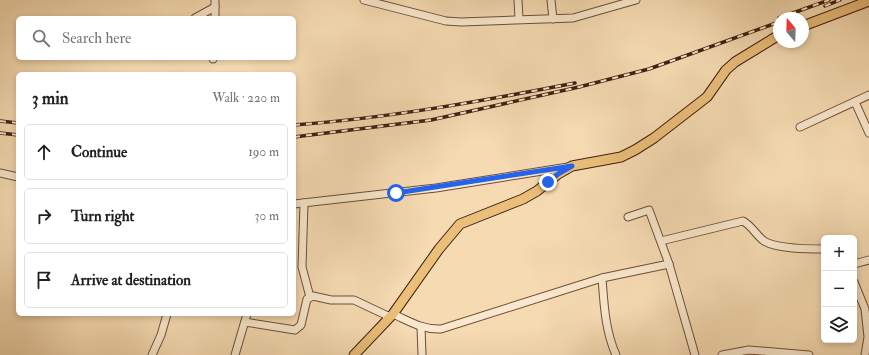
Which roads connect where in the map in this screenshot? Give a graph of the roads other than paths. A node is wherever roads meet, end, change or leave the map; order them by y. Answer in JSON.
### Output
{"nodes":[{"id":1,"x":364,"y":0,"type":"edge"},
{"id":2,"x":518,"y":0,"type":"edge"},
{"id":3,"x":551,"y":0,"type":"edge"},
{"id":4,"x":636,"y":0,"type":"edge"},
{"id":5,"x":869,"y":1,"type":"edge"},
{"id":6,"x":215,"y":4,"type":"edge"},
{"id":7,"x":198,"y":16,"type":"edge"},
{"id":8,"x":215,"y":16,"type":"edge"},
{"id":9,"x":520,"y":19,"type":"junction"},
{"id":10,"x":553,"y":19,"type":"junction"},
{"id":11,"x":809,"y":24,"type":"edge"},
{"id":12,"x":773,"y":39,"type":"edge"},
{"id":13,"x":869,"y":95,"type":"edge"},
{"id":14,"x":855,"y":102,"type":"junction"},
{"id":15,"x":800,"y":127,"type":"dead end"},
{"id":16,"x":868,"y":128,"type":"edge"},
{"id":17,"x":572,"y":166,"type":"junction"},
{"id":18,"x":0,"y":173,"type":"edge"},
{"id":19,"x":16,"y":177,"type":"edge"},
{"id":20,"x":304,"y":203,"type":"junction"},
{"id":21,"x":296,"y":204,"type":"edge"},
{"id":22,"x":628,"y":217,"type":"dead end"},
{"id":23,"x":661,"y":241,"type":"junction"},
{"id":24,"x":821,"y":249,"type":"edge"},
{"id":25,"x":869,"y":260,"type":"edge"},
{"id":26,"x":857,"y":262,"type":"edge"},
{"id":27,"x":669,"y":264,"type":"junction"},
{"id":28,"x":602,"y":278,"type":"junction"},
{"id":29,"x":857,"y":289,"type":"edge"},
{"id":30,"x":310,"y":297,"type":"junction"},
{"id":31,"x":391,"y":315,"type":"junction"},
{"id":32,"x":166,"y":316,"type":"edge"},
{"id":33,"x":246,"y":316,"type":"edge"},
{"id":34,"x":245,"y":322,"type":"junction"},
{"id":35,"x":421,"y":327,"type":"junction"},
{"id":36,"x":152,"y":355,"type":"edge"},
{"id":37,"x":236,"y":355,"type":"edge"},
{"id":38,"x":354,"y":355,"type":"edge"},
{"id":39,"x":422,"y":355,"type":"edge"},
{"id":40,"x":616,"y":355,"type":"edge"},
{"id":41,"x":695,"y":355,"type":"edge"},
{"id":42,"x":722,"y":355,"type":"edge"},
{"id":43,"x":809,"y":355,"type":"edge"},
{"id":44,"x":865,"y":355,"type":"edge"}],
"edges":[{"from":1,"to":9,"type":"street"},
{"from":2,"to":9,"type":"street"},
{"from":3,"to":10,"type":"street"},
{"from":4,"to":10,"type":"street"},
{"from":5,"to":11,"type":"main road"},
{"from":6,"to":7,"type":"street"},
{"from":6,"to":8,"type":"street"},
{"from":9,"to":10,"type":"street"},
{"from":12,"to":17,"type":"main road"},
{"from":13,"to":14,"type":"street"},
{"from":14,"to":15,"type":"street"},
{"from":14,"to":16,"type":"street"},
{"from":17,"to":20,"type":"street"},
{"from":17,"to":31,"type":"main road"},
{"from":18,"to":19,"type":"street"},
{"from":20,"to":21,"type":"street"},
{"from":20,"to":30,"type":"street"},
{"from":22,"to":23,"type":"street"},
{"from":23,"to":24,"type":"street"},
{"from":23,"to":27,"type":"street"},
{"from":25,"to":26,"type":"street"},
{"from":27,"to":28,"type":"street"},
{"from":27,"to":41,"type":"street"},
{"from":28,"to":35,"type":"street"},
{"from":28,"to":40,"type":"street"},
{"from":29,"to":44,"type":"street"},
{"from":30,"to":31,"type":"street"},
{"from":30,"to":34,"type":"street"},
{"from":31,"to":35,"type":"street"},
{"from":31,"to":38,"type":"main road"},
{"from":32,"to":36,"type":"street"},
{"from":33,"to":34,"type":"street"},
{"from":34,"to":37,"type":"street"},
{"from":35,"to":39,"type":"street"},
{"from":42,"to":43,"type":"street"}]}
